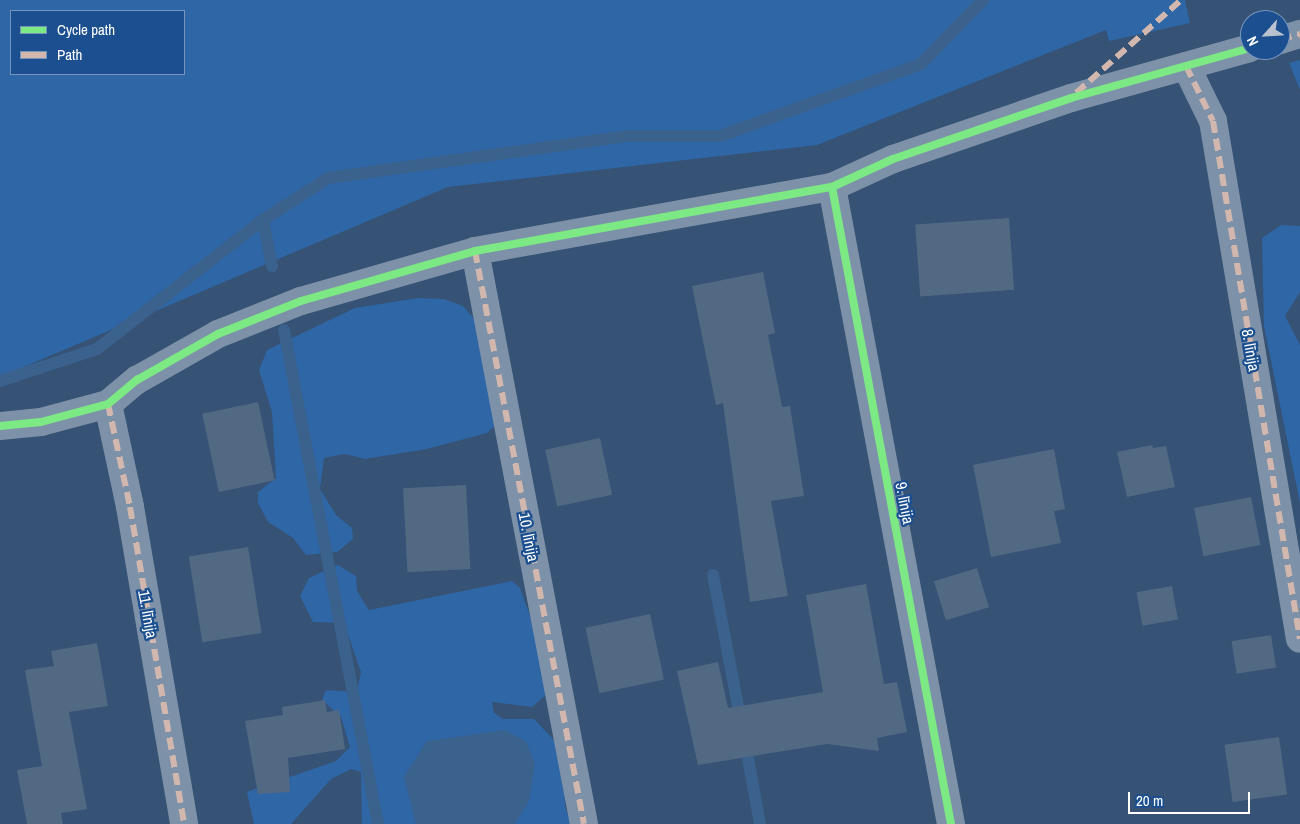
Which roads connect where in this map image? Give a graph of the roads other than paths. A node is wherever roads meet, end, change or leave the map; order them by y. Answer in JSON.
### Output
{"nodes":[{"id":1,"x":1240,"y":51,"type":"edge"},
{"id":2,"x":1186,"y":66,"type":"junction"},
{"id":3,"x":832,"y":186,"type":"junction"},
{"id":4,"x":475,"y":251,"type":"junction"},
{"id":5,"x":108,"y":404,"type":"junction"},
{"id":6,"x":0,"y":426,"type":"edge"},
{"id":7,"x":1300,"y":639,"type":"edge"},
{"id":8,"x":184,"y":824,"type":"edge"},
{"id":9,"x":584,"y":824,"type":"edge"},
{"id":10,"x":951,"y":824,"type":"edge"}],
"edges":[{"from":1,"to":2,"type":"street"},
{"from":2,"to":3,"type":"street"},
{"from":2,"to":7,"type":"street","name":"8. līnija"},
{"from":3,"to":4,"type":"street"},
{"from":3,"to":10,"type":"street","name":"9. līnija"},
{"from":4,"to":5,"type":"street"},
{"from":4,"to":9,"type":"street","name":"10. līnija"},
{"from":5,"to":6,"type":"street"},
{"from":5,"to":8,"type":"street","name":"11. līnija"}]}
